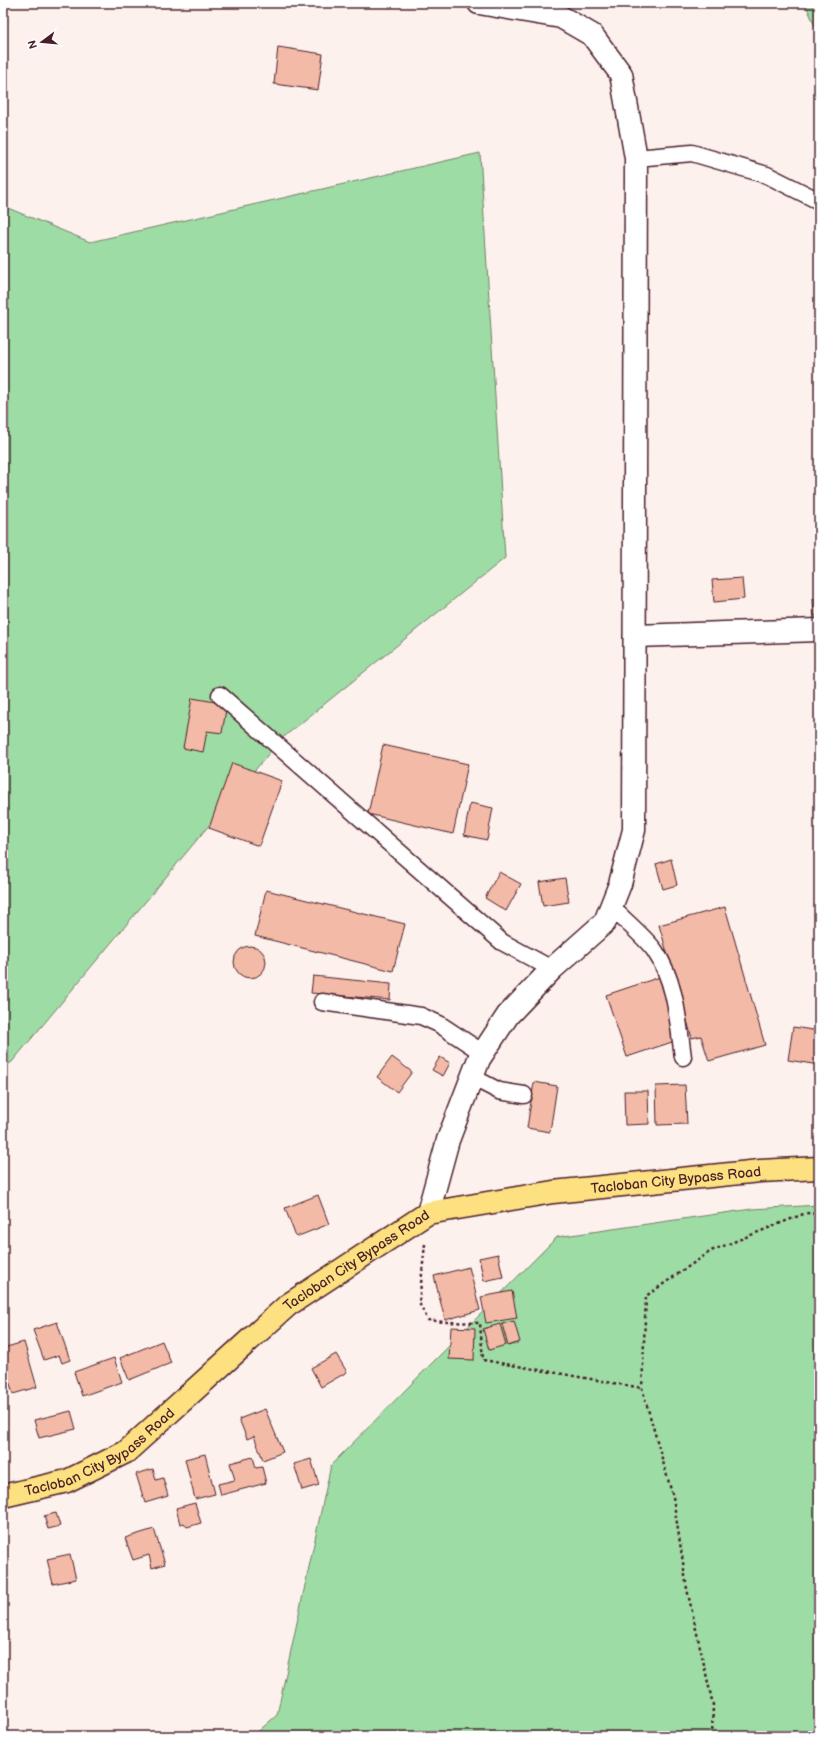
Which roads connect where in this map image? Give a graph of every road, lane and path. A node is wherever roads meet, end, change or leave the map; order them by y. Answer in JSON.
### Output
{"nodes":[{"id":1,"x":480,"y":3,"type":"edge"},
{"id":2,"x":636,"y":158,"type":"junction"},
{"id":3,"x":819,"y":201,"type":"edge"},
{"id":4,"x":819,"y":630,"type":"edge"},
{"id":5,"x":635,"y":636,"type":"junction"},
{"id":6,"x":220,"y":695,"type":"dead end"},
{"id":7,"x":611,"y":907,"type":"junction"},
{"id":8,"x":552,"y":969,"type":"junction"},
{"id":9,"x":322,"y":1002,"type":"dead end"},
{"id":10,"x":483,"y":1053,"type":"junction"},
{"id":11,"x":683,"y":1057,"type":"dead end"},
{"id":12,"x":472,"y":1077,"type":"junction"},
{"id":13,"x":524,"y":1095,"type":"dead end"},
{"id":14,"x":819,"y":1168,"type":"edge"},
{"id":15,"x":428,"y":1213,"type":"junction"},
{"id":16,"x":819,"y":1214,"type":"edge"},
{"id":17,"x":642,"y":1388,"type":"junction"},
{"id":18,"x":3,"y":1496,"type":"edge"},
{"id":19,"x":712,"y":1736,"type":"edge"}],
"edges":[{"from":1,"to":2,"type":"street"},
{"from":2,"to":3,"type":"lane"},
{"from":2,"to":5,"type":"street"},
{"from":4,"to":5,"type":"street"},
{"from":5,"to":7,"type":"street"},
{"from":6,"to":8,"type":"lane"},
{"from":7,"to":8,"type":"street"},
{"from":7,"to":11,"type":"lane"},
{"from":8,"to":10,"type":"street"},
{"from":9,"to":10,"type":"lane"},
{"from":10,"to":12,"type":"street"},
{"from":12,"to":13,"type":"lane"},
{"from":12,"to":15,"type":"street"},
{"from":14,"to":15,"type":"highway","name":"Tacloban City Bypass Road"},
{"from":15,"to":17,"type":"path"},
{"from":15,"to":18,"type":"highway","name":"Tacloban City Bypass Road"},
{"from":16,"to":17,"type":"path"},
{"from":17,"to":19,"type":"path"}]}
